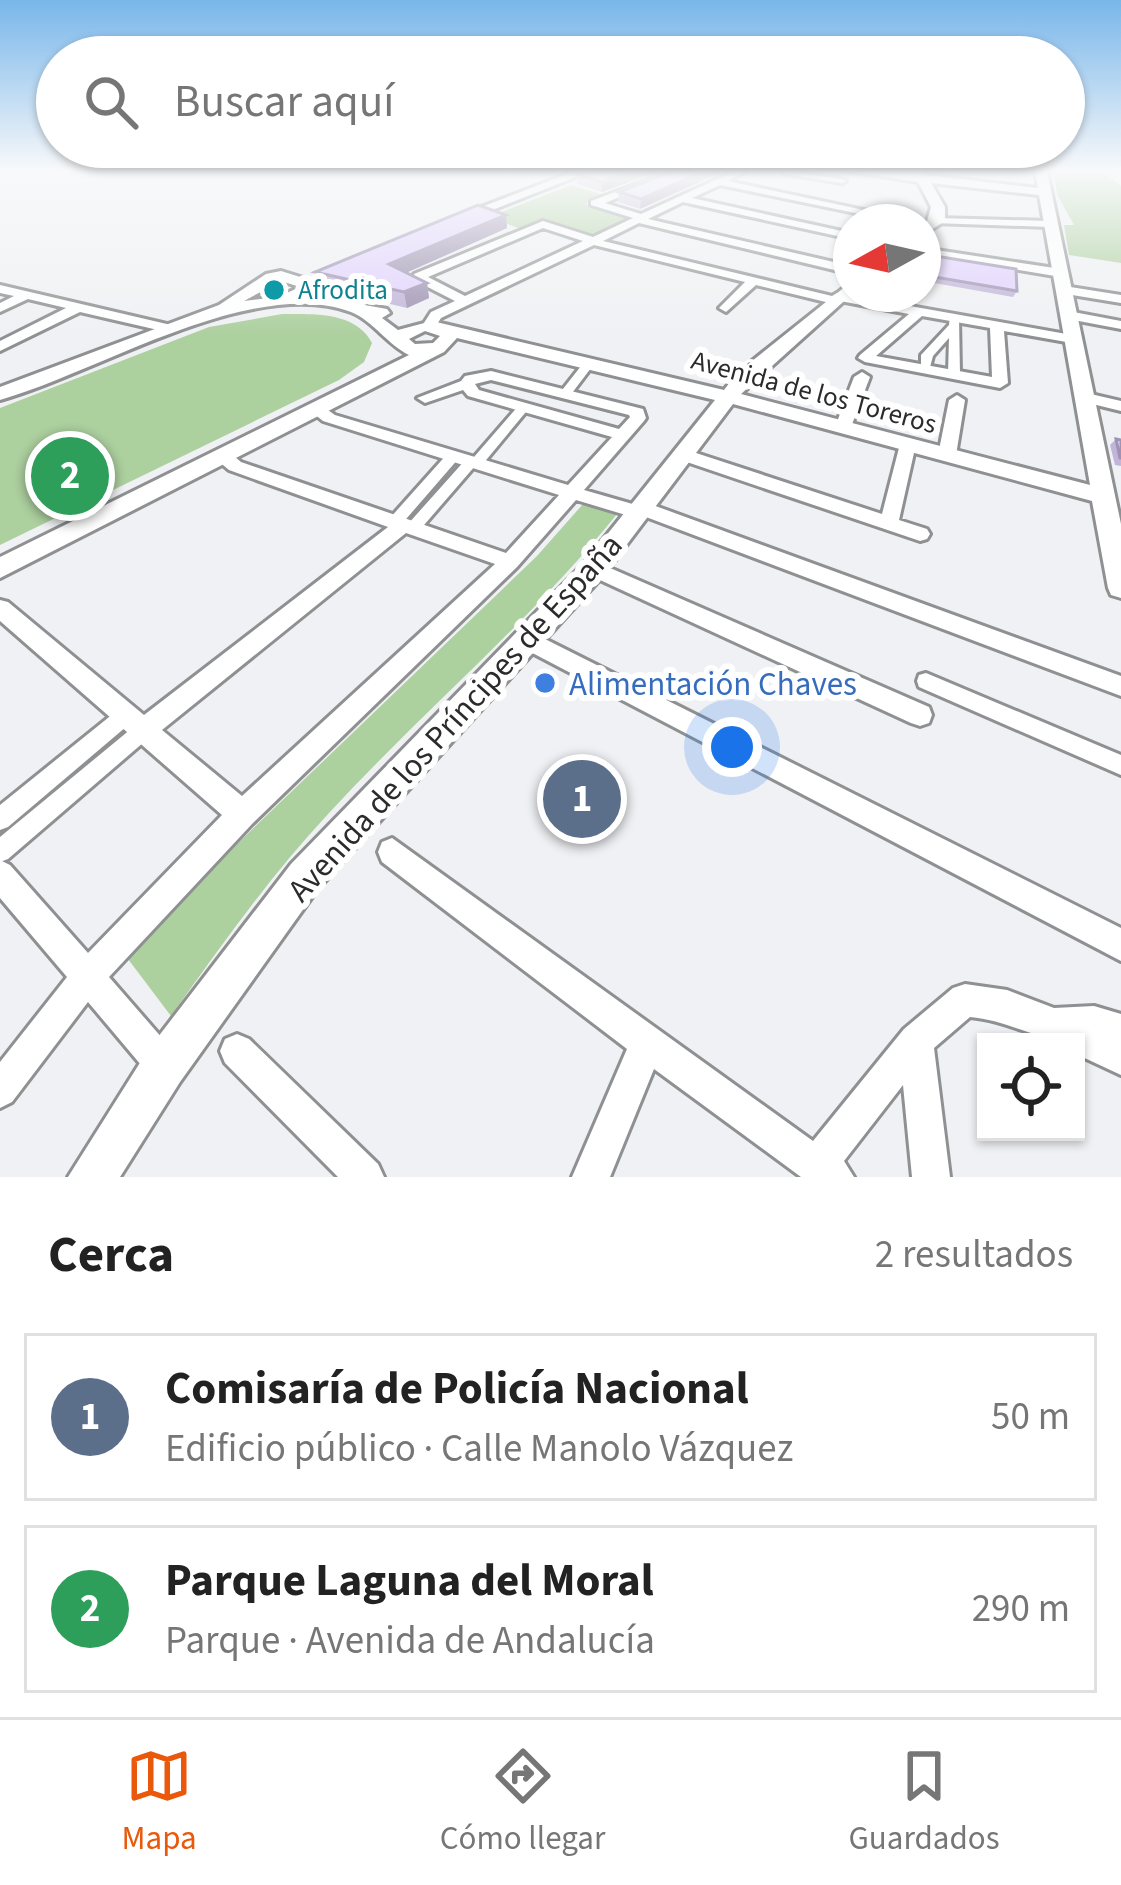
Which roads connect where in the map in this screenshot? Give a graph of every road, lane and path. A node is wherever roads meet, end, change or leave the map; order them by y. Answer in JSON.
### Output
{"nodes":[{"id":1,"x":441,"y":226,"type":"edge"},
{"id":2,"x":538,"y":226,"type":"edge"},
{"id":3,"x":549,"y":226,"type":"edge"},
{"id":4,"x":625,"y":226,"type":"edge"},
{"id":5,"x":669,"y":226,"type":"edge"},
{"id":6,"x":1050,"y":226,"type":"edge"},
{"id":7,"x":428,"y":231,"type":"edge"},
{"id":8,"x":592,"y":241,"type":"junction"},
{"id":9,"x":941,"y":255,"type":"edge"},
{"id":10,"x":833,"y":266,"type":"edge"},
{"id":11,"x":754,"y":280,"type":"junction"},
{"id":12,"x":1062,"y":281,"type":"junction"},
{"id":13,"x":0,"y":289,"type":"edge"},
{"id":14,"x":301,"y":290,"type":"junction"},
{"id":15,"x":833,"y":293,"type":"edge"},
{"id":16,"x":27,"y":296,"type":"junction"},
{"id":17,"x":249,"y":299,"type":"junction"},
{"id":18,"x":1121,"y":299,"type":"edge"},
{"id":19,"x":833,"y":300,"type":"edge"},
{"id":20,"x":464,"y":301,"type":"junction"},
{"id":21,"x":79,"y":307,"type":"junction"},
{"id":22,"x":0,"y":308,"type":"edge"},
{"id":23,"x":726,"y":308,"type":"dead end"},
{"id":24,"x":363,"y":311,"type":"junction"},
{"id":25,"x":920,"y":312,"type":"joint"},
{"id":26,"x":1068,"y":315,"type":"junction"},
{"id":27,"x":954,"y":322,"type":"junction"},
{"id":28,"x":998,"y":326,"type":"junction"},
{"id":29,"x":171,"y":328,"type":"junction"},
{"id":30,"x":1120,"y":330,"type":"edge"},
{"id":31,"x":435,"y":336,"type":"junction"},
{"id":32,"x":1072,"y":339,"type":"junction"},
{"id":33,"x":401,"y":342,"type":"junction"},
{"id":34,"x":0,"y":347,"type":"edge"},
{"id":35,"x":585,"y":368,"type":"dead end"},
{"id":36,"x":925,"y":369,"type":"junction"},
{"id":37,"x":954,"y":374,"type":"junction"},
{"id":38,"x":862,"y":376,"type":"dead end"},
{"id":39,"x":466,"y":384,"type":"junction"},
{"id":40,"x":0,"y":394,"type":"edge"},
{"id":41,"x":348,"y":394,"type":"junction"},
{"id":42,"x":565,"y":394,"type":"junction"},
{"id":43,"x":729,"y":397,"type":"junction"},
{"id":44,"x":1082,"y":397,"type":"junction"},
{"id":45,"x":425,"y":398,"type":"dead end"},
{"id":46,"x":957,"y":400,"type":"dead end"},
{"id":47,"x":1121,"y":406,"type":"edge"},
{"id":48,"x":524,"y":407,"type":"junction"},
{"id":49,"x":316,"y":410,"type":"junction"},
{"id":50,"x":843,"y":427,"type":"junction"},
{"id":51,"x":622,"y":435,"type":"junction"},
{"id":52,"x":908,"y":444,"type":"junction"},
{"id":53,"x":684,"y":455,"type":"junction"},
{"id":54,"x":947,"y":455,"type":"junction"},
{"id":55,"x":224,"y":456,"type":"junction"},
{"id":56,"x":468,"y":459,"type":"junction"},
{"id":57,"x":572,"y":492,"type":"junction"},
{"id":58,"x":1102,"y":496,"type":"junction"},
{"id":59,"x":641,"y":512,"type":"junction"},
{"id":60,"x":889,"y":523,"type":"junction"},
{"id":61,"x":404,"y":525,"type":"junction"},
{"id":62,"x":920,"y":534,"type":"dead end"},
{"id":63,"x":510,"y":562,"type":"junction"},
{"id":64,"x":0,"y":568,"type":"edge"},
{"id":65,"x":594,"y":569,"type":"junction"},
{"id":66,"x":1121,"y":588,"type":"edge"},
{"id":67,"x":0,"y":608,"type":"edge"},
{"id":68,"x":530,"y":640,"type":"junction"},
{"id":69,"x":926,"y":681,"type":"dead end"},
{"id":70,"x":1121,"y":686,"type":"edge"},
{"id":71,"x":920,"y":715,"type":"dead end"},
{"id":72,"x":135,"y":723,"type":"junction"},
{"id":73,"x":1121,"y":765,"type":"edge"},
{"id":74,"x":242,"y":814,"type":"junction"},
{"id":75,"x":0,"y":819,"type":"edge"},
{"id":76,"x":0,"y":851,"type":"edge"},
{"id":77,"x":392,"y":852,"type":"dead end"},
{"id":78,"x":0,"y":875,"type":"edge"},
{"id":79,"x":1121,"y":945,"type":"edge"},
{"id":80,"x":87,"y":976,"type":"junction"},
{"id":81,"x":1053,"y":1022,"type":"junction"},
{"id":82,"x":1121,"y":1030,"type":"edge"},
{"id":83,"x":916,"y":1041,"type":"junction"},
{"id":84,"x":647,"y":1043,"type":"junction"},
{"id":85,"x":237,"y":1052,"type":"dead end"},
{"id":86,"x":1121,"y":1058,"type":"edge"},
{"id":87,"x":164,"y":1066,"type":"junction"},
{"id":88,"x":0,"y":1090,"type":"edge"},
{"id":89,"x":826,"y":1170,"type":"edge"},
{"id":90,"x":92,"y":1177,"type":"edge"},
{"id":91,"x":365,"y":1177,"type":"edge"},
{"id":92,"x":591,"y":1177,"type":"edge"},
{"id":93,"x":931,"y":1177,"type":"edge"}],
"edges":[{"from":1,"to":7,"type":"street"},
{"from":2,"to":20,"type":"street"},
{"from":3,"to":8,"type":"street"},
{"from":4,"to":8,"type":"street"},
{"from":5,"to":10,"type":"street"},
{"from":6,"to":12,"type":"street"},
{"from":8,"to":11,"type":"street"},
{"from":8,"to":20,"type":"street"},
{"from":9,"to":12,"type":"street"},
{"from":11,"to":15,"type":"street"},
{"from":11,"to":23,"type":"street"},
{"from":12,"to":18,"type":"street"},
{"from":12,"to":26,"type":"street"},
{"from":13,"to":16,"type":"street"},
{"from":14,"to":17,"type":"street"},
{"from":14,"to":17,"type":"street"},
{"from":14,"to":24,"type":"street"},
{"from":16,"to":21,"type":"street"},
{"from":16,"to":22,"type":"street"},
{"from":17,"to":29,"type":"street"},
{"from":19,"to":43,"type":"street","name":"Avenida de los Príncipes de España"},
{"from":20,"to":31,"type":"street"},
{"from":21,"to":29,"type":"street"},
{"from":21,"to":34,"type":"street"},
{"from":24,"to":31,"type":"street"},
{"from":24,"to":33,"type":"street"},
{"from":25,"to":27,"type":"street"},
{"from":25,"to":36,"type":"street"},
{"from":26,"to":30,"type":"street"},
{"from":26,"to":32,"type":"street"},
{"from":27,"to":28,"type":"street"},
{"from":27,"to":36,"type":"street"},
{"from":27,"to":37,"type":"street"},
{"from":28,"to":32,"type":"street"},
{"from":28,"to":37,"type":"street"},
{"from":29,"to":40,"type":"street"},
{"from":31,"to":33,"type":"street"},
{"from":31,"to":41,"type":"street"},
{"from":31,"to":43,"type":"street","name":"Avenida de los Toreros"},
{"from":32,"to":44,"type":"street"},
{"from":33,"to":41,"type":"street"},
{"from":35,"to":42,"type":"street"},
{"from":36,"to":37,"type":"street"},
{"from":38,"to":50,"type":"street"},
{"from":39,"to":42,"type":"street"},
{"from":39,"to":45,"type":"street"},
{"from":39,"to":48,"type":"street"},
{"from":41,"to":49,"type":"street"},
{"from":42,"to":51,"type":"street"},
{"from":43,"to":50,"type":"street","name":"Avenida de los Toreros"},
{"from":43,"to":53,"type":"street","name":"Avenida de los Príncipes de España"},
{"from":44,"to":47,"type":"street"},
{"from":44,"to":58,"type":"street"},
{"from":46,"to":54,"type":"street"},
{"from":48,"to":51,"type":"street"},
{"from":48,"to":56,"type":"street"},
{"from":49,"to":55,"type":"street"},
{"from":49,"to":56,"type":"street"},
{"from":50,"to":52,"type":"street","name":"Avenida de los Toreros"},
{"from":51,"to":57,"type":"street"},
{"from":52,"to":54,"type":"street","name":"Avenida de los Toreros"},
{"from":52,"to":60,"type":"street"},
{"from":53,"to":59,"type":"street","name":"Avenida de los Príncipes de España"},
{"from":53,"to":60,"type":"street"},
{"from":54,"to":58,"type":"street","name":"Avenida de los Toreros"},
{"from":55,"to":61,"type":"street"},
{"from":55,"to":64,"type":"street"},
{"from":56,"to":57,"type":"street"},
{"from":56,"to":61,"type":"street"},
{"from":57,"to":59,"type":"street"},
{"from":57,"to":63,"type":"street"},
{"from":58,"to":66,"type":"street"},
{"from":59,"to":65,"type":"street","name":"Avenida de los Príncipes de España"},
{"from":59,"to":70,"type":"street"},
{"from":60,"to":62,"type":"street"},
{"from":61,"to":63,"type":"street"},
{"from":61,"to":72,"type":"street"},
{"from":63,"to":74,"type":"street"},
{"from":65,"to":68,"type":"street","name":"Avenida de los Príncipes de España"},
{"from":65,"to":71,"type":"street"},
{"from":67,"to":72,"type":"street"},
{"from":68,"to":79,"type":"street"},
{"from":68,"to":87,"type":"street","name":"Avenida de los Príncipes de España"},
{"from":69,"to":73,"type":"street"},
{"from":72,"to":74,"type":"street"},
{"from":72,"to":75,"type":"street"},
{"from":72,"to":76,"type":"street"},
{"from":74,"to":80,"type":"street"},
{"from":77,"to":84,"type":"street"},
{"from":78,"to":80,"type":"street"},
{"from":80,"to":87,"type":"street"},
{"from":80,"to":88,"type":"street"},
{"from":81,"to":82,"type":"street"},
{"from":81,"to":83,"type":"street"},
{"from":81,"to":86,"type":"street"},
{"from":83,"to":89,"type":"street"},
{"from":83,"to":93,"type":"street"},
{"from":84,"to":89,"type":"street"},
{"from":84,"to":92,"type":"street"},
{"from":85,"to":91,"type":"street"},
{"from":87,"to":90,"type":"street","name":"Avenida de los Príncipes de España"}]}
